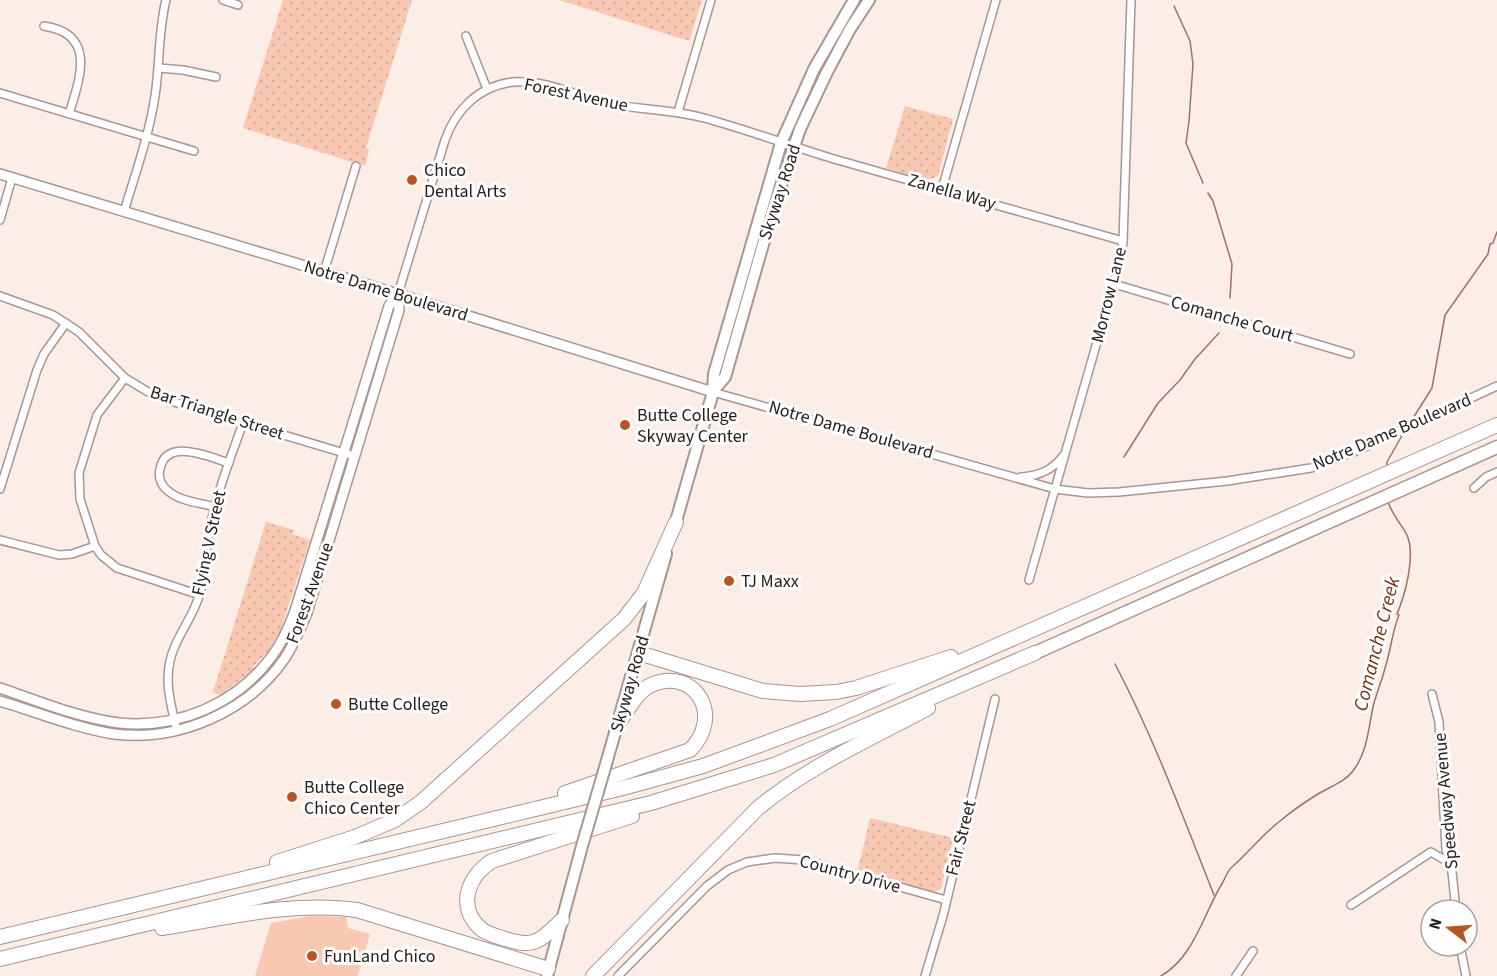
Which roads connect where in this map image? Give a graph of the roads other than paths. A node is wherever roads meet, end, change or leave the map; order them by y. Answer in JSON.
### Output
{"nodes":[{"id":1,"x":166,"y":0,"type":"edge"},
{"id":2,"x":223,"y":0,"type":"edge"},
{"id":3,"x":711,"y":0,"type":"edge"},
{"id":4,"x":854,"y":0,"type":"edge"},
{"id":5,"x":869,"y":0,"type":"edge"},
{"id":6,"x":996,"y":0,"type":"edge"},
{"id":7,"x":1131,"y":0,"type":"edge"},
{"id":8,"x":238,"y":4,"type":"dead end"},
{"id":9,"x":44,"y":26,"type":"dead end"},
{"id":10,"x":466,"y":36,"type":"dead end"},
{"id":11,"x":159,"y":68,"type":"junction"},
{"id":12,"x":216,"y":77,"type":"dead end"},
{"id":13,"x":487,"y":89,"type":"junction"},
{"id":14,"x":0,"y":93,"type":"edge"},
{"id":15,"x":678,"y":112,"type":"junction"},
{"id":16,"x":69,"y":114,"type":"junction"},
{"id":17,"x":147,"y":137,"type":"junction"},
{"id":18,"x":781,"y":142,"type":"junction"},
{"id":19,"x":794,"y":147,"type":"junction"},
{"id":20,"x":194,"y":151,"type":"dead end"},
{"id":21,"x":356,"y":166,"type":"dead end"},
{"id":22,"x":0,"y":174,"type":"edge"},
{"id":23,"x":12,"y":178,"type":"junction"},
{"id":24,"x":942,"y":189,"type":"junction"},
{"id":25,"x":124,"y":212,"type":"junction"},
{"id":26,"x":0,"y":220,"type":"edge"},
{"id":27,"x":1123,"y":241,"type":"junction"},
{"id":28,"x":324,"y":272,"type":"junction"},
{"id":29,"x":1114,"y":285,"type":"junction"},
{"id":30,"x":398,"y":294,"type":"junction"},
{"id":31,"x":0,"y":296,"type":"edge"},
{"id":32,"x":66,"y":323,"type":"junction"},
{"id":33,"x":1350,"y":354,"type":"dead end"},
{"id":34,"x":125,"y":378,"type":"junction"},
{"id":35,"x":1497,"y":386,"type":"edge"},
{"id":36,"x":713,"y":392,"type":"junction"},
{"id":37,"x":243,"y":423,"type":"junction"},
{"id":38,"x":1497,"y":425,"type":"edge"},
{"id":39,"x":1497,"y":447,"type":"edge"},
{"id":40,"x":1066,"y":451,"type":"junction"},
{"id":41,"x":344,"y":453,"type":"junction"},
{"id":42,"x":354,"y":456,"type":"junction"},
{"id":43,"x":229,"y":463,"type":"junction"},
{"id":44,"x":1497,"y":472,"type":"edge"},
{"id":45,"x":1014,"y":477,"type":"junction"},
{"id":46,"x":1474,"y":488,"type":"dead end"},
{"id":47,"x":0,"y":489,"type":"edge"},
{"id":48,"x":1055,"y":489,"type":"junction"},
{"id":49,"x":215,"y":507,"type":"junction"},
{"id":50,"x":676,"y":522,"type":"junction"},
{"id":51,"x":0,"y":540,"type":"edge"},
{"id":52,"x":95,"y":546,"type":"junction"},
{"id":53,"x":1029,"y":580,"type":"dead end"},
{"id":54,"x":200,"y":595,"type":"junction"},
{"id":55,"x":1022,"y":634,"type":"junction"},
{"id":56,"x":639,"y":653,"type":"junction"},
{"id":57,"x":1035,"y":653,"type":"joint"},
{"id":58,"x":1009,"y":664,"type":"junction"},
{"id":59,"x":0,"y":688,"type":"edge"},
{"id":60,"x":1431,"y":694,"type":"dead end"},
{"id":61,"x":995,"y":699,"type":"dead end"},
{"id":62,"x":0,"y":701,"type":"edge"},
{"id":63,"x":174,"y":720,"type":"junction"},
{"id":64,"x":618,"y":724,"type":"junction"},
{"id":65,"x":177,"y":731,"type":"junction"},
{"id":66,"x":707,"y":787,"type":"junction"},
{"id":67,"x":479,"y":822,"type":"junction"},
{"id":68,"x":1450,"y":863,"type":"junction"},
{"id":69,"x":193,"y":890,"type":"junction"},
{"id":70,"x":1454,"y":898,"type":"edge"},
{"id":71,"x":946,"y":900,"type":"junction"},
{"id":72,"x":1351,"y":905,"type":"dead end"},
{"id":73,"x":562,"y":920,"type":"junction"},
{"id":74,"x":104,"y":934,"type":"junction"},
{"id":75,"x":0,"y":937,"type":"edge"},
{"id":76,"x":1253,"y":951,"type":"dead end"},
{"id":77,"x":1462,"y":958,"type":"edge"},
{"id":78,"x":0,"y":959,"type":"edge"},
{"id":79,"x":548,"y":973,"type":"edge"},
{"id":80,"x":593,"y":976,"type":"edge"},
{"id":81,"x":618,"y":976,"type":"edge"},
{"id":82,"x":925,"y":976,"type":"edge"},
{"id":83,"x":1236,"y":976,"type":"edge"},
{"id":84,"x":1466,"y":976,"type":"edge"}],
"edges":[{"from":1,"to":11,"type":"street"},
{"from":2,"to":8,"type":"street"},
{"from":3,"to":15,"type":"street"},
{"from":4,"to":18,"type":"main road","name":"Skyway Road"},
{"from":5,"to":19,"type":"main road","name":"Skyway Road"},
{"from":6,"to":24,"type":"street"},
{"from":7,"to":27,"type":"street","name":"Morrow Lane"},
{"from":9,"to":16,"type":"street"},
{"from":10,"to":13,"type":"street"},
{"from":11,"to":12,"type":"street"},
{"from":11,"to":17,"type":"street"},
{"from":13,"to":15,"type":"street","name":"Forest Avenue"},
{"from":13,"to":30,"type":"street","name":"Forest Avenue"},
{"from":14,"to":16,"type":"street"},
{"from":15,"to":18,"type":"street","name":"Forest Avenue"},
{"from":16,"to":17,"type":"street"},
{"from":17,"to":20,"type":"street"},
{"from":17,"to":25,"type":"street"},
{"from":18,"to":19,"type":"street","name":"Zanella Way"},
{"from":18,"to":36,"type":"main road","name":"Skyway Road"},
{"from":19,"to":24,"type":"street","name":"Zanella Way"},
{"from":19,"to":36,"type":"main road","name":"Skyway Road"},
{"from":21,"to":28,"type":"street"},
{"from":22,"to":23,"type":"street","name":"Notre Dame Boulevard"},
{"from":23,"to":25,"type":"street","name":"Notre Dame Boulevard"},
{"from":23,"to":26,"type":"street"},
{"from":24,"to":27,"type":"street","name":"Zanella Way"},
{"from":25,"to":28,"type":"street","name":"Notre Dame Boulevard"},
{"from":27,"to":29,"type":"street","name":"Morrow Lane"},
{"from":28,"to":30,"type":"street","name":"Notre Dame Boulevard"},
{"from":29,"to":33,"type":"street","name":"Comanche Court"},
{"from":29,"to":40,"type":"street","name":"Morrow Lane"},
{"from":30,"to":36,"type":"street","name":"Notre Dame Boulevard"},
{"from":30,"to":41,"type":"street","name":"Forest Avenue"},
{"from":30,"to":42,"type":"street","name":"Forest Avenue"},
{"from":31,"to":32,"type":"street","name":"Bar Triangle Street"},
{"from":32,"to":34,"type":"street","name":"Bar Triangle Street"},
{"from":32,"to":47,"type":"street"},
{"from":34,"to":37,"type":"street","name":"Bar Triangle Street"},
{"from":34,"to":52,"type":"street"},
{"from":35,"to":48,"type":"street","name":"Notre Dame Boulevard"},
{"from":36,"to":45,"type":"street","name":"Notre Dame Boulevard"},
{"from":36,"to":50,"type":"main road","name":"Skyway Road"},
{"from":37,"to":41,"type":"street","name":"Bar Triangle Street"},
{"from":37,"to":43,"type":"street","name":"Flying V Street"},
{"from":38,"to":55,"type":"highway"},
{"from":39,"to":57,"type":"highway"},
{"from":40,"to":45,"type":"street"},
{"from":40,"to":48,"type":"street","name":"Morrow Lane"},
{"from":41,"to":42,"type":"street","name":"Bar Triangle Street"},
{"from":41,"to":63,"type":"street","name":"Forest Avenue"},
{"from":42,"to":65,"type":"street","name":"Forest Avenue"},
{"from":43,"to":49,"type":"street","name":"Flying V Street"},
{"from":43,"to":49,"type":"street"},
{"from":44,"to":46,"type":"street"},
{"from":45,"to":48,"type":"street","name":"Notre Dame Boulevard"},
{"from":48,"to":53,"type":"street","name":"Morrow Lane"},
{"from":49,"to":54,"type":"street","name":"Flying V Street"},
{"from":50,"to":56,"type":"main road","name":"Skyway Road"},
{"from":50,"to":69,"type":"highway"},
{"from":51,"to":52,"type":"street"},
{"from":52,"to":54,"type":"street"},
{"from":54,"to":63,"type":"street","name":"Flying V Street"},
{"from":55,"to":56,"type":"highway"},
{"from":55,"to":67,"type":"highway"},
{"from":56,"to":64,"type":"main road","name":"Skyway Road"},
{"from":57,"to":58,"type":"highway"},
{"from":58,"to":66,"type":"highway"},
{"from":58,"to":80,"type":"highway"},
{"from":59,"to":63,"type":"street","name":"Forest Avenue"},
{"from":60,"to":68,"type":"street","name":"Speedway Avenue"},
{"from":61,"to":71,"type":"street","name":"Fair Street"},
{"from":62,"to":65,"type":"street","name":"Forest Avenue"},
{"from":63,"to":65,"type":"street","name":"Flying V Street"},
{"from":64,"to":67,"type":"highway"},
{"from":64,"to":73,"type":"main road","name":"Skyway Road","bridge":true},
{"from":66,"to":73,"type":"highway"},
{"from":66,"to":74,"type":"highway"},
{"from":67,"to":69,"type":"highway"},
{"from":68,"to":70,"type":"street","name":"Speedway Avenue"},
{"from":68,"to":72,"type":"street"},
{"from":69,"to":75,"type":"highway"},
{"from":71,"to":81,"type":"street","name":"Country Drive"},
{"from":71,"to":82,"type":"street","name":"Fair Street"},
{"from":73,"to":79,"type":"main road","name":"Skyway Road"},
{"from":74,"to":78,"type":"highway"},
{"from":74,"to":79,"type":"highway"},
{"from":76,"to":83,"type":"street"},
{"from":77,"to":84,"type":"street"}]}
